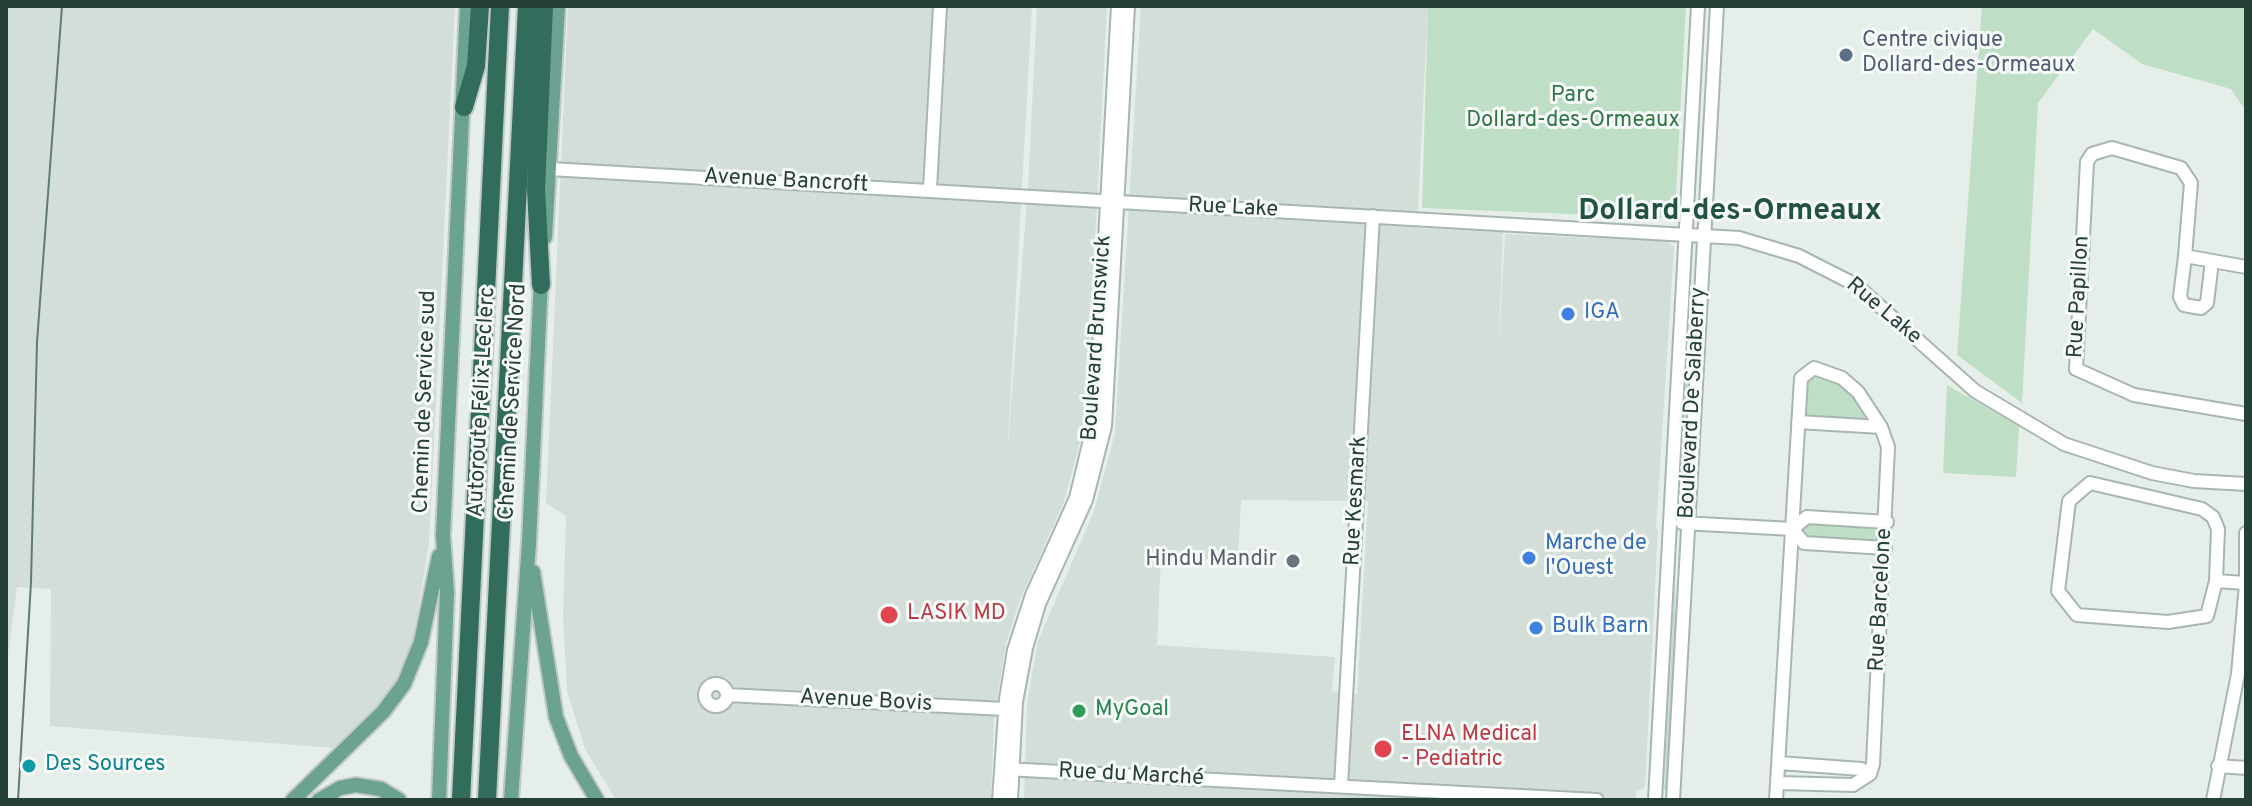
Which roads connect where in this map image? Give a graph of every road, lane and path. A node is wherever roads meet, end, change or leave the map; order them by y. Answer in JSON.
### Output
{"nodes":[{"id":1,"x":467,"y":6,"type":"edge"},
{"id":2,"x":480,"y":6,"type":"edge"},
{"id":3,"x":500,"y":6,"type":"edge"},
{"id":4,"x":527,"y":6,"type":"edge"},
{"id":5,"x":544,"y":6,"type":"edge"},
{"id":6,"x":558,"y":6,"type":"edge"},
{"id":7,"x":940,"y":6,"type":"edge"},
{"id":8,"x":1118,"y":6,"type":"edge"},
{"id":9,"x":1128,"y":6,"type":"edge"},
{"id":10,"x":1698,"y":6,"type":"edge"},
{"id":11,"x":1717,"y":6,"type":"edge"},
{"id":12,"x":464,"y":107,"type":"junction"},
{"id":13,"x":550,"y":169,"type":"junction"},
{"id":14,"x":930,"y":189,"type":"junction"},
{"id":15,"x":1022,"y":194,"type":"joint"},
{"id":16,"x":1113,"y":201,"type":"junction"},
{"id":17,"x":1373,"y":216,"type":"junction"},
{"id":18,"x":1686,"y":233,"type":"junction"},
{"id":19,"x":1704,"y":234,"type":"junction"},
{"id":20,"x":2185,"y":256,"type":"junction"},
{"id":21,"x":2212,"y":261,"type":"junction"},
{"id":22,"x":2246,"y":267,"type":"edge"},
{"id":23,"x":541,"y":285,"type":"junction"},
{"id":24,"x":2246,"y":414,"type":"edge"},
{"id":25,"x":1798,"y":422,"type":"junction"},
{"id":26,"x":1881,"y":427,"type":"junction"},
{"id":27,"x":2246,"y":484,"type":"edge"},
{"id":28,"x":1887,"y":522,"type":"junction"},
{"id":29,"x":1670,"y":523,"type":"junction"},
{"id":30,"x":1687,"y":523,"type":"junction"},
{"id":31,"x":1792,"y":529,"type":"junction"},
{"id":32,"x":2246,"y":533,"type":"edge"},
{"id":33,"x":443,"y":536,"type":"junction"},
{"id":34,"x":529,"y":543,"type":"junction"},
{"id":35,"x":1885,"y":548,"type":"junction"},
{"id":36,"x":2216,"y":581,"type":"junction"},
{"id":37,"x":2246,"y":583,"type":"edge"},
{"id":38,"x":2242,"y":674,"type":"edge"},
{"id":39,"x":727,"y":695,"type":"dead end"},
{"id":40,"x":1005,"y":709,"type":"junction"},
{"id":41,"x":1779,"y":763,"type":"junction"},
{"id":42,"x":2218,"y":766,"type":"junction"},
{"id":43,"x":2246,"y":768,"type":"edge"},
{"id":44,"x":1007,"y":770,"type":"junction"},
{"id":45,"x":1870,"y":774,"type":"junction"},
{"id":46,"x":1779,"y":783,"type":"junction"},
{"id":47,"x":1341,"y":786,"type":"junction"},
{"id":48,"x":1654,"y":799,"type":"edge"},
{"id":49,"x":293,"y":800,"type":"edge"},
{"id":50,"x":319,"y":800,"type":"edge"},
{"id":51,"x":399,"y":800,"type":"edge"},
{"id":52,"x":439,"y":800,"type":"edge"},
{"id":53,"x":461,"y":800,"type":"edge"},
{"id":54,"x":487,"y":800,"type":"edge"},
{"id":55,"x":511,"y":800,"type":"edge"},
{"id":56,"x":597,"y":800,"type":"edge"},
{"id":57,"x":999,"y":800,"type":"edge"},
{"id":58,"x":1011,"y":800,"type":"edge"},
{"id":59,"x":1597,"y":800,"type":"edge"},
{"id":60,"x":1673,"y":800,"type":"edge"},
{"id":61,"x":1776,"y":800,"type":"edge"},
{"id":62,"x":2213,"y":800,"type":"edge"}],
"edges":[{"from":1,"to":12,"type":"main road","name":"Chemin de Service sud"},
{"from":2,"to":12,"type":"highway"},
{"from":3,"to":53,"type":"highway","name":"Autoroute Félix-Leclerc"},
{"from":4,"to":54,"type":"highway","name":"Autoroute Félix-Leclerc"},
{"from":5,"to":23,"type":"highway"},
{"from":6,"to":13,"type":"main road","name":"Chemin de Service Nord"},
{"from":7,"to":14,"type":"street"},
{"from":8,"to":16,"type":"street","name":"Boulevard Brunswick"},
{"from":9,"to":16,"type":"street","name":"Boulevard Brunswick"},
{"from":10,"to":18,"type":"street","name":"Boulevard De Salaberry"},
{"from":11,"to":19,"type":"street","name":"Boulevard De Salaberry"},
{"from":12,"to":33,"type":"main road","name":"Chemin de Service sud"},
{"from":13,"to":14,"type":"street","name":"Avenue Bancroft"},
{"from":13,"to":23,"type":"main road","name":"Chemin de Service Nord"},
{"from":14,"to":15,"type":"street","name":"Avenue Bancroft"},
{"from":15,"to":16,"type":"street","name":"Rue Lake"},
{"from":16,"to":17,"type":"street","name":"Rue Lake"},
{"from":16,"to":40,"type":"street","name":"Boulevard Brunswick"},
{"from":16,"to":44,"type":"street","name":"Boulevard Brunswick"},
{"from":17,"to":18,"type":"street","name":"Rue Lake"},
{"from":17,"to":47,"type":"street","name":"Rue Kesmark"},
{"from":18,"to":19,"type":"street","name":"Rue Lake"},
{"from":18,"to":29,"type":"street","name":"Boulevard De Salaberry"},
{"from":19,"to":27,"type":"street","name":"Rue Lake"},
{"from":19,"to":30,"type":"street","name":"Boulevard De Salaberry"},
{"from":20,"to":21,"type":"street"},
{"from":20,"to":21,"type":"street"},
{"from":20,"to":24,"type":"street","name":"Rue Papillon"},
{"from":21,"to":22,"type":"street"},
{"from":23,"to":34,"type":"main road","name":"Chemin de Service Nord"},
{"from":25,"to":26,"type":"street"},
{"from":25,"to":26,"type":"street","name":"Rue Barcelone"},
{"from":25,"to":31,"type":"street","name":"Rue Barcelone"},
{"from":26,"to":28,"type":"street","name":"Rue Barcelone"},
{"from":28,"to":31,"type":"street"},
{"from":28,"to":35,"type":"street","name":"Rue Barcelone"},
{"from":29,"to":30,"type":"street"},
{"from":29,"to":48,"type":"street","name":"Boulevard De Salaberry"},
{"from":30,"to":31,"type":"street"},
{"from":30,"to":60,"type":"street","name":"Boulevard De Salaberry"},
{"from":31,"to":35,"type":"street"},
{"from":31,"to":41,"type":"street","name":"Rue Barcelone"},
{"from":32,"to":37,"type":"street"},
{"from":33,"to":49,"type":"main road"},
{"from":33,"to":52,"type":"main road","name":"Chemin de Service sud"},
{"from":34,"to":55,"type":"main road","name":"Chemin de Service Nord"},
{"from":34,"to":56,"type":"main road"},
{"from":35,"to":45,"type":"street","name":"Rue Barcelone"},
{"from":36,"to":36,"type":"street"},
{"from":36,"to":37,"type":"street"},
{"from":37,"to":38,"type":"street"},
{"from":38,"to":42,"type":"street"},
{"from":39,"to":40,"type":"street","name":"Avenue Bovis"},
{"from":40,"to":44,"type":"street","name":"Boulevard Brunswick"},
{"from":41,"to":45,"type":"street"},
{"from":41,"to":46,"type":"street","name":"Rue Barcelone"},
{"from":42,"to":43,"type":"street"},
{"from":42,"to":62,"type":"street"},
{"from":44,"to":47,"type":"street","name":"Rue du Marché"},
{"from":44,"to":57,"type":"street","name":"Boulevard Brunswick"},
{"from":44,"to":58,"type":"street","name":"Boulevard Brunswick"},
{"from":45,"to":46,"type":"street"},
{"from":46,"to":61,"type":"street","name":"Rue Barcelone"},
{"from":47,"to":59,"type":"street","name":"Rue du Marché"},
{"from":48,"to":60,"type":"street"},
{"from":50,"to":51,"type":"main road"}]}
